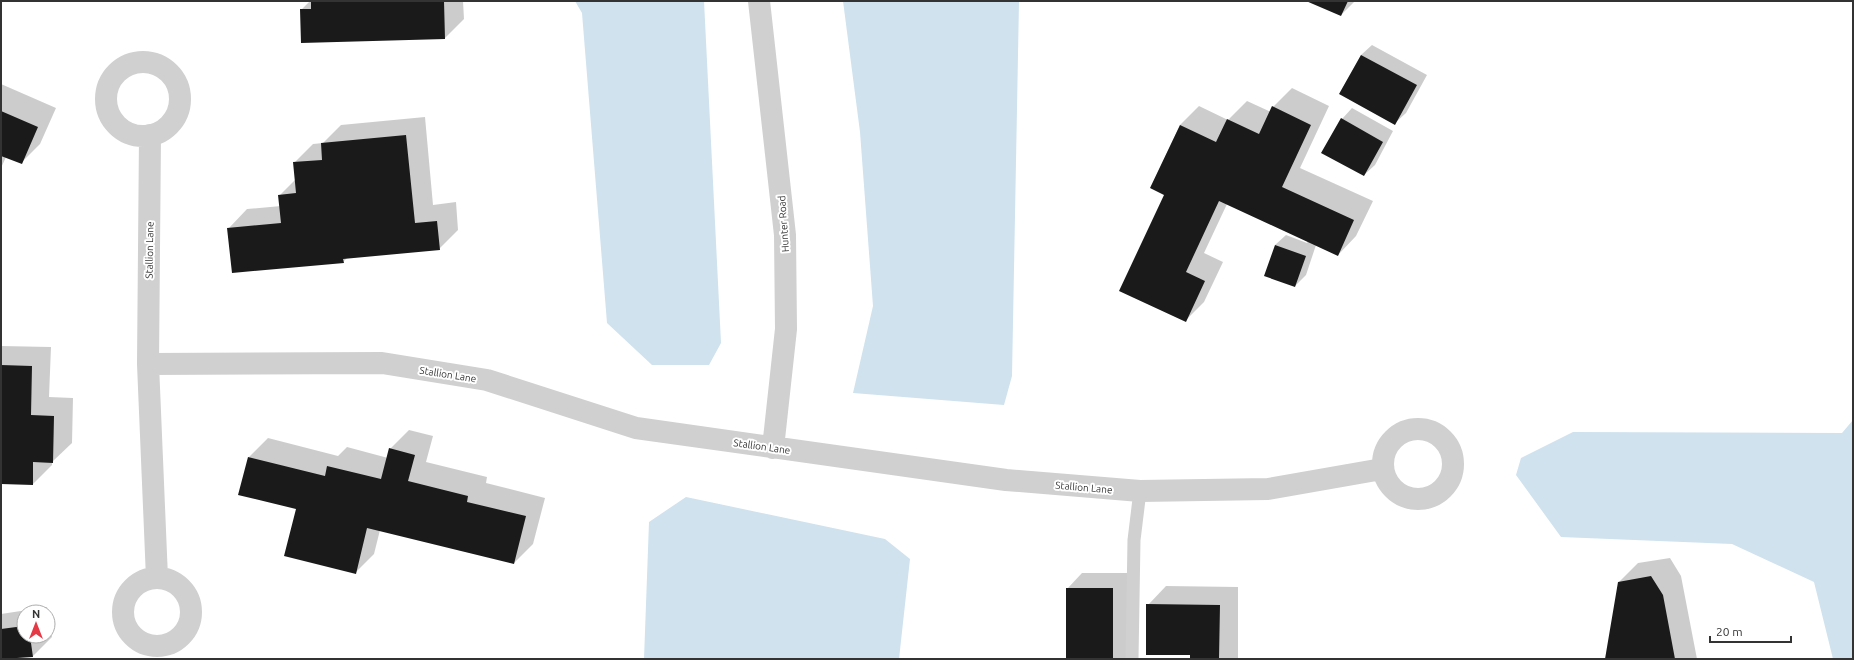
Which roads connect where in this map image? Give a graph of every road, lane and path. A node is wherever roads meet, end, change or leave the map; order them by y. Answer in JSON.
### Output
{"nodes":[{"id":1,"x":759,"y":1,"type":"edge"},
{"id":2,"x":150,"y":135,"type":"dead end"},
{"id":3,"x":148,"y":364,"type":"junction"},
{"id":4,"x":773,"y":448,"type":"junction"},
{"id":5,"x":1382,"y":469,"type":"dead end"},
{"id":6,"x":1140,"y":491,"type":"junction"},
{"id":7,"x":157,"y":578,"type":"dead end"},
{"id":8,"x":1132,"y":659,"type":"edge"}],
"edges":[{"from":1,"to":4,"type":"street","name":"Hunter Road"},
{"from":2,"to":3,"type":"street","name":"Stallion Lane"},
{"from":3,"to":4,"type":"street","name":"Stallion Lane"},
{"from":3,"to":7,"type":"street","name":"Stallion Lane"},
{"from":4,"to":6,"type":"street","name":"Stallion Lane"},
{"from":5,"to":6,"type":"street","name":"Stallion Lane"},
{"from":6,"to":8,"type":"lane"}]}
